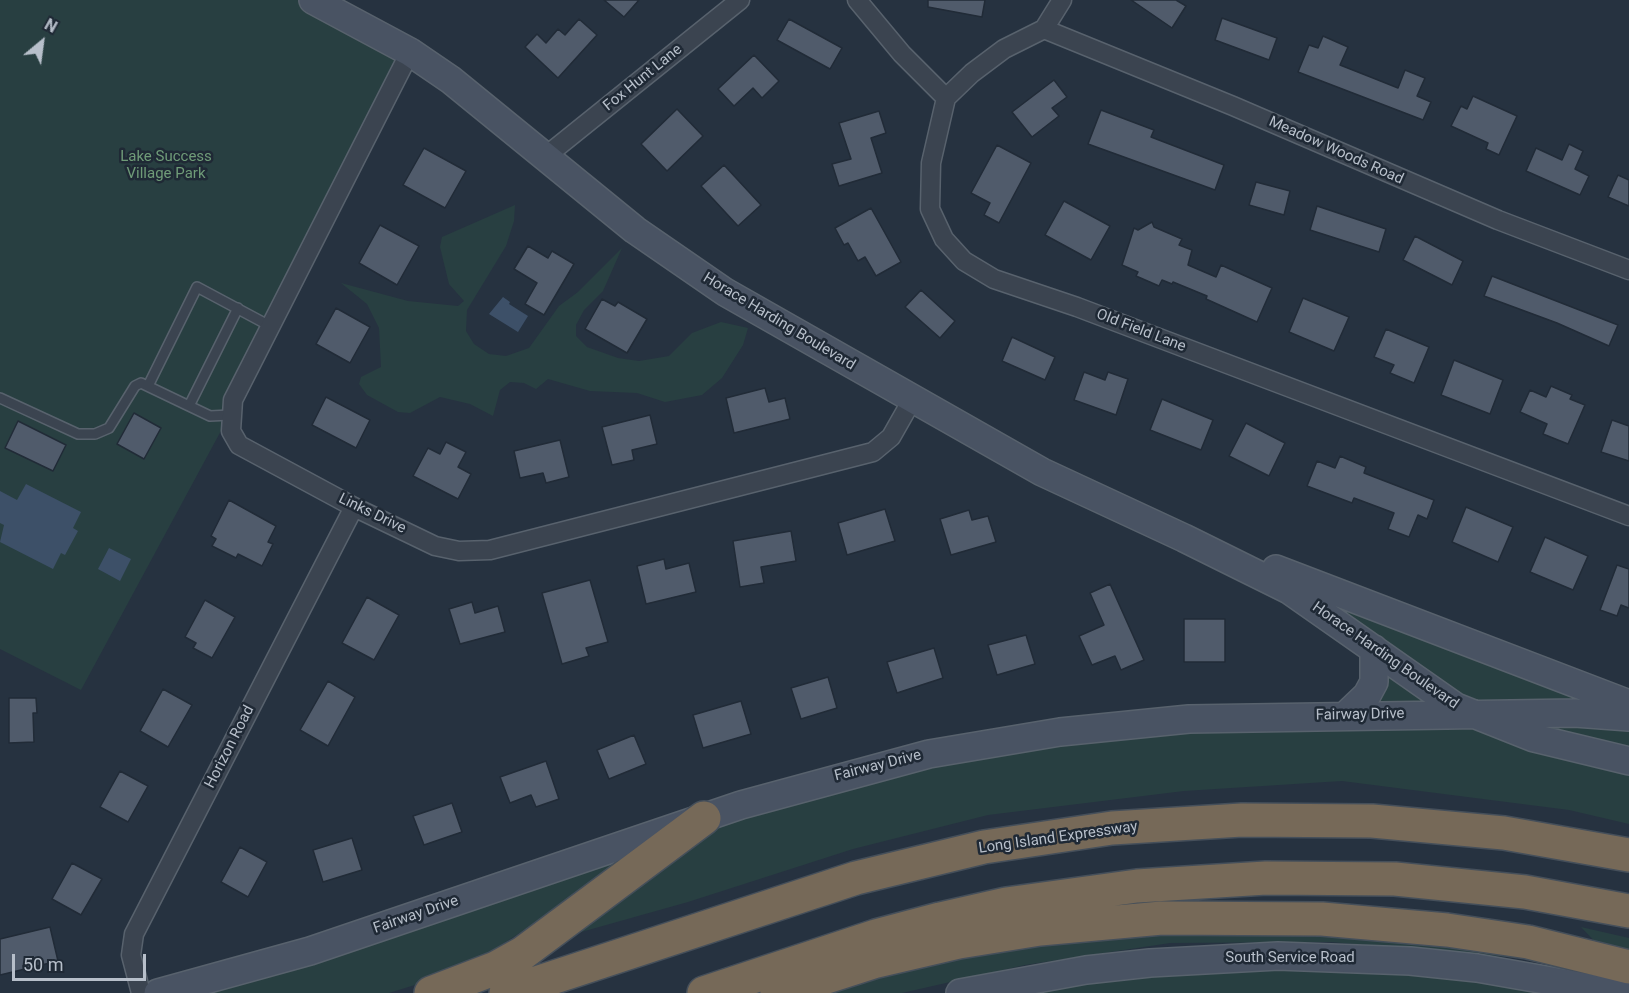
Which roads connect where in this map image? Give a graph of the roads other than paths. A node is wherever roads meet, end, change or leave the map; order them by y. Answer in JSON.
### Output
{"nodes":[{"id":1,"x":312,"y":0,"type":"edge"},
{"id":2,"x":740,"y":0,"type":"edge"},
{"id":3,"x":857,"y":0,"type":"edge"},
{"id":4,"x":1062,"y":0,"type":"edge"},
{"id":5,"x":1044,"y":29,"type":"junction"},
{"id":6,"x":410,"y":52,"type":"junction"},
{"id":7,"x":946,"y":98,"type":"junction"},
{"id":8,"x":546,"y":156,"type":"junction"},
{"id":9,"x":1629,"y":270,"type":"edge"},
{"id":10,"x":238,"y":308,"type":"junction"},
{"id":11,"x":270,"y":326,"type":"junction"},
{"id":12,"x":148,"y":386,"type":"junction"},
{"id":13,"x":0,"y":398,"type":"edge"},
{"id":14,"x":912,"y":400,"type":"junction"},
{"id":15,"x":189,"y":406,"type":"junction"},
{"id":16,"x":230,"y":415,"type":"junction"},
{"id":17,"x":354,"y":507,"type":"junction"},
{"id":18,"x":1629,"y":516,"type":"edge"},
{"id":19,"x":1184,"y":538,"type":"junction"},
{"id":20,"x":1374,"y":649,"type":"junction"},
{"id":21,"x":1629,"y":704,"type":"edge"},
{"id":22,"x":1470,"y":714,"type":"junction"},
{"id":23,"x":1345,"y":716,"type":"junction"},
{"id":24,"x":1629,"y":717,"type":"edge"},
{"id":25,"x":1629,"y":761,"type":"edge"},
{"id":26,"x":704,"y":818,"type":"junction"},
{"id":27,"x":1629,"y":855,"type":"edge"},
{"id":28,"x":1629,"y":911,"type":"edge"},
{"id":29,"x":1629,"y":967,"type":"edge"},
{"id":30,"x":141,"y":993,"type":"edge"},
{"id":31,"x":158,"y":993,"type":"edge"},
{"id":32,"x":431,"y":993,"type":"edge"},
{"id":33,"x":506,"y":993,"type":"edge"},
{"id":34,"x":704,"y":993,"type":"edge"},
{"id":35,"x":777,"y":993,"type":"edge"},
{"id":36,"x":960,"y":993,"type":"edge"},
{"id":37,"x":1620,"y":993,"type":"edge"}],
"edges":[{"from":1,"to":6,"type":"main road","name":"Horace Harding Boulevard"},
{"from":2,"to":8,"type":"street","name":"Fox Hunt Lane"},
{"from":3,"to":7,"type":"street"},
{"from":4,"to":5,"type":"street"},
{"from":5,"to":7,"type":"street"},
{"from":5,"to":9,"type":"street","name":"Meadow Woods Road"},
{"from":6,"to":8,"type":"main road","name":"Horace Harding Boulevard"},
{"from":6,"to":11,"type":"street"},
{"from":7,"to":18,"type":"street","name":"Old Field Lane"},
{"from":8,"to":14,"type":"main road","name":"Horace Harding Boulevard"},
{"from":10,"to":11,"type":"lane"},
{"from":10,"to":12,"type":"lane"},
{"from":10,"to":15,"type":"lane"},
{"from":11,"to":16,"type":"street"},
{"from":12,"to":13,"type":"lane"},
{"from":12,"to":15,"type":"lane"},
{"from":14,"to":17,"type":"street","name":"Links Drive"},
{"from":14,"to":19,"type":"main road","name":"Horace Harding Boulevard"},
{"from":15,"to":16,"type":"lane"},
{"from":16,"to":17,"type":"street","name":"Links Drive"},
{"from":17,"to":30,"type":"street","name":"Horizon Road"},
{"from":19,"to":20,"type":"main road","name":"Horace Harding Boulevard"},
{"from":19,"to":21,"type":"main road","name":"Horace Harding Boulevard"},
{"from":20,"to":22,"type":"main road","name":"Horace Harding Boulevard"},
{"from":20,"to":23,"type":"main road"},
{"from":22,"to":23,"type":"main road","name":"Fairway Drive"},
{"from":22,"to":24,"type":"main road","name":"Fairway Drive"},
{"from":22,"to":25,"type":"main road","name":"Horace Harding Boulevard"},
{"from":23,"to":26,"type":"main road","name":"Fairway Drive"},
{"from":26,"to":31,"type":"main road","name":"Fairway Drive"},
{"from":26,"to":32,"type":"highway"},
{"from":27,"to":33,"type":"highway","name":"Long Island Expressway"},
{"from":28,"to":34,"type":"highway"},
{"from":29,"to":35,"type":"highway"},
{"from":36,"to":37,"type":"main road","name":"South Service Road"}]}
